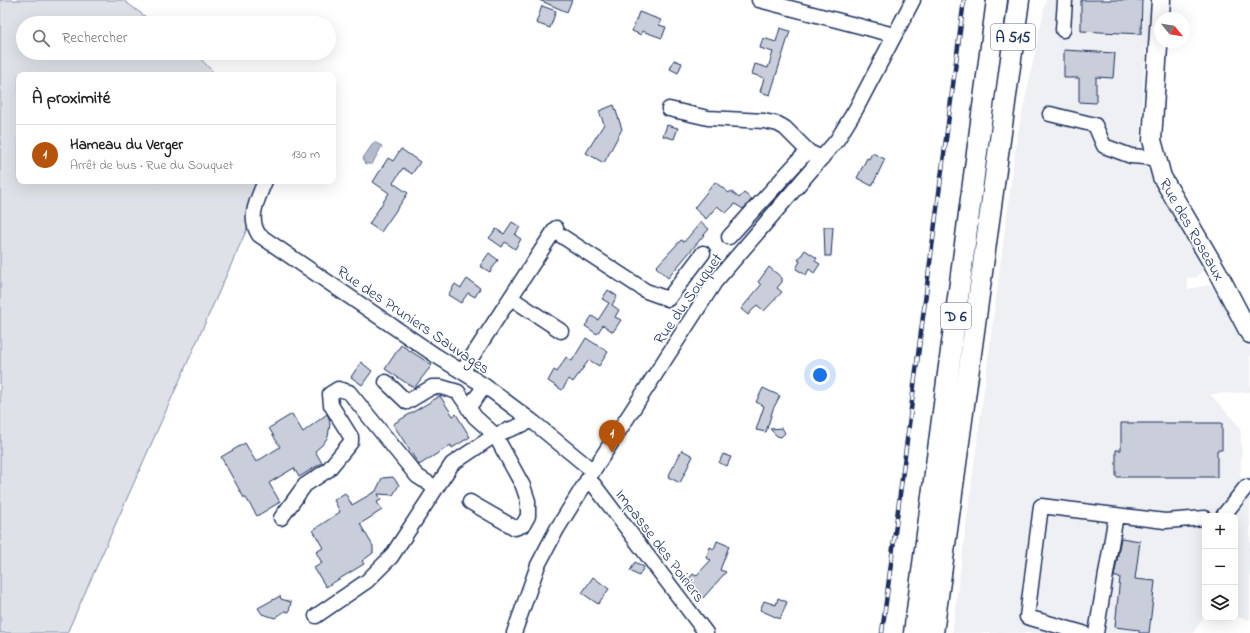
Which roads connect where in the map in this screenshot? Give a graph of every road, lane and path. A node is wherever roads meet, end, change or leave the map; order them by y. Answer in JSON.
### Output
{"nodes":[{"id":1,"x":759,"y":0,"type":"edge"},
{"id":2,"x":913,"y":0,"type":"edge"},
{"id":3,"x":997,"y":0,"type":"edge"},
{"id":4,"x":1018,"y":0,"type":"edge"},
{"id":5,"x":1066,"y":0,"type":"edge"},
{"id":6,"x":1161,"y":0,"type":"edge"},
{"id":7,"x":1062,"y":30,"type":"dead end"},
{"id":8,"x":894,"y":35,"type":"junction"},
{"id":9,"x":669,"y":110,"type":"dead end"},
{"id":10,"x":1050,"y":114,"type":"dead end"},
{"id":11,"x":809,"y":152,"type":"junction"},
{"id":12,"x":822,"y":158,"type":"junction"},
{"id":13,"x":1156,"y":158,"type":"junction"},
{"id":14,"x":264,"y":184,"type":"edge"},
{"id":15,"x":729,"y":237,"type":"dead end"},
{"id":16,"x":703,"y":253,"type":"dead end"},
{"id":17,"x":511,"y":298,"type":"junction"},
{"id":18,"x":561,"y":331,"type":"dead end"},
{"id":19,"x":1250,"y":334,"type":"edge"},
{"id":20,"x":462,"y":372,"type":"junction"},
{"id":21,"x":386,"y":382,"type":"dead end"},
{"id":22,"x":485,"y":386,"type":"junction"},
{"id":23,"x":468,"y":408,"type":"junction"},
{"id":24,"x":532,"y":421,"type":"junction"},
{"id":25,"x":495,"y":435,"type":"junction"},
{"id":26,"x":590,"y":475,"type":"junction"},
{"id":27,"x":1249,"y":483,"type":"edge"},
{"id":28,"x":436,"y":488,"type":"junction"},
{"id":29,"x":470,"y":502,"type":"dead end"},
{"id":30,"x":1225,"y":513,"type":"edge"},
{"id":31,"x":1116,"y":515,"type":"junction"},
{"id":32,"x":281,"y":518,"type":"dead end"},
{"id":33,"x":1202,"y":518,"type":"edge"},
{"id":34,"x":316,"y":616,"type":"dead end"},
{"id":35,"x":514,"y":633,"type":"edge"},
{"id":36,"x":706,"y":633,"type":"edge"},
{"id":37,"x":914,"y":633,"type":"edge"},
{"id":38,"x":933,"y":633,"type":"edge"},
{"id":39,"x":1083,"y":633,"type":"edge"},
{"id":40,"x":1096,"y":633,"type":"edge"}],
"edges":[{"from":1,"to":8,"type":"street"},
{"from":2,"to":8,"type":"street","name":"Rue du Souquet"},
{"from":3,"to":37,"type":"highway","number":"D 6"},
{"from":4,"to":38,"type":"highway","number":"D 6"},
{"from":5,"to":7,"type":"street"},
{"from":6,"to":13,"type":"main road","name":"Rue des Roseaux"},
{"from":8,"to":12,"type":"street","name":"Rue du Souquet"},
{"from":9,"to":11,"type":"street"},
{"from":10,"to":13,"type":"street"},
{"from":11,"to":12,"type":"street"},
{"from":11,"to":15,"type":"street"},
{"from":12,"to":26,"type":"street","name":"Rue du Souquet"},
{"from":13,"to":19,"type":"main road","name":"Rue des Roseaux"},
{"from":14,"to":20,"type":"street","name":"Rue des Pruniers Sauvages"},
{"from":16,"to":17,"type":"street"},
{"from":17,"to":18,"type":"street"},
{"from":17,"to":20,"type":"street"},
{"from":20,"to":22,"type":"street","name":"Rue des Pruniers Sauvages"},
{"from":21,"to":23,"type":"street"},
{"from":22,"to":23,"type":"street"},
{"from":22,"to":24,"type":"street","name":"Rue des Pruniers Sauvages"},
{"from":23,"to":25,"type":"street"},
{"from":24,"to":25,"type":"street"},
{"from":24,"to":26,"type":"street","name":"Rue des Pruniers Sauvages"},
{"from":25,"to":28,"type":"street"},
{"from":25,"to":29,"type":"street"},
{"from":26,"to":35,"type":"street","name":"Rue du Souquet"},
{"from":26,"to":36,"type":"street","name":"Impasse des Poiriers"},
{"from":27,"to":30,"type":"street"},
{"from":28,"to":32,"type":"street"},
{"from":28,"to":34,"type":"street"},
{"from":31,"to":33,"type":"street"},
{"from":31,"to":39,"type":"street"},
{"from":31,"to":40,"type":"street"}]}
